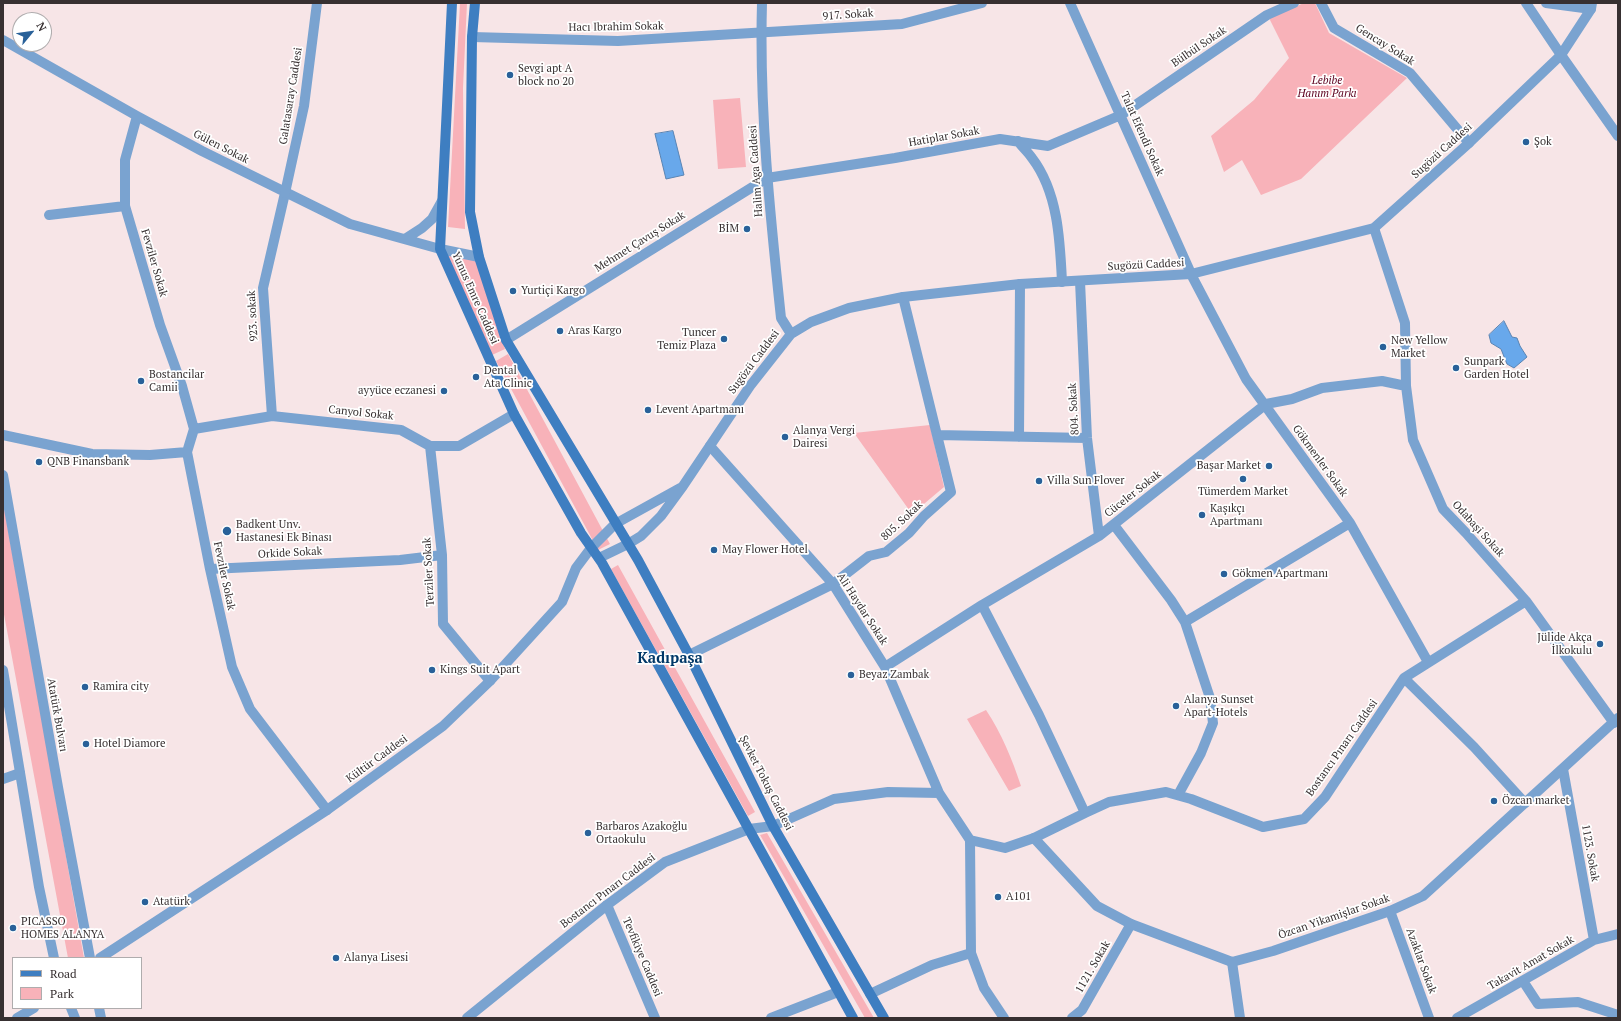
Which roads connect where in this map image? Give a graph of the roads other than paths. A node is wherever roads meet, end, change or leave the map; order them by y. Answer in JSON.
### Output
{"nodes":[{"id":1,"x":317,"y":3,"type":"edge"},
{"id":2,"x":452,"y":3,"type":"edge"},
{"id":3,"x":475,"y":3,"type":"edge"},
{"id":4,"x":762,"y":3,"type":"edge"},
{"id":5,"x":982,"y":3,"type":"edge"},
{"id":6,"x":1070,"y":3,"type":"edge"},
{"id":7,"x":1294,"y":3,"type":"edge"},
{"id":8,"x":1321,"y":3,"type":"edge"},
{"id":9,"x":1526,"y":3,"type":"edge"},
{"id":10,"x":1546,"y":3,"type":"edge"},
{"id":11,"x":1591,"y":6,"type":"edge"},
{"id":12,"x":761,"y":33,"type":"junction"},
{"id":13,"x":472,"y":37,"type":"junction"},
{"id":14,"x":3,"y":40,"type":"edge"},
{"id":15,"x":1561,"y":55,"type":"junction"},
{"id":16,"x":137,"y":116,"type":"junction"},
{"id":17,"x":1121,"y":116,"type":"junction"},
{"id":18,"x":1618,"y":136,"type":"edge"},
{"id":19,"x":1018,"y":141,"type":"junction"},
{"id":20,"x":1469,"y":143,"type":"junction"},
{"id":21,"x":767,"y":178,"type":"junction"},
{"id":22,"x":285,"y":193,"type":"junction"},
{"id":23,"x":442,"y":201,"type":"junction"},
{"id":24,"x":125,"y":206,"type":"junction"},
{"id":25,"x":49,"y":215,"type":"dead end"},
{"id":26,"x":1374,"y":228,"type":"junction"},
{"id":27,"x":405,"y":239,"type":"junction"},
{"id":28,"x":440,"y":249,"type":"junction"},
{"id":29,"x":479,"y":257,"type":"junction"},
{"id":30,"x":1191,"y":274,"type":"junction"},
{"id":31,"x":1080,"y":281,"type":"junction"},
{"id":32,"x":1062,"y":282,"type":"junction"},
{"id":33,"x":1020,"y":284,"type":"junction"},
{"id":34,"x":903,"y":298,"type":"junction"},
{"id":35,"x":791,"y":334,"type":"junction"},
{"id":36,"x":506,"y":340,"type":"junction"},
{"id":37,"x":1406,"y":386,"type":"junction"},
{"id":38,"x":1266,"y":404,"type":"junction"},
{"id":39,"x":514,"y":414,"type":"junction"},
{"id":40,"x":272,"y":416,"type":"junction"},
{"id":41,"x":194,"y":429,"type":"junction"},
{"id":42,"x":3,"y":435,"type":"edge"},
{"id":43,"x":937,"y":435,"type":"junction"},
{"id":44,"x":1018,"y":437,"type":"junction"},
{"id":45,"x":1087,"y":438,"type":"junction"},
{"id":46,"x":430,"y":446,"type":"junction"},
{"id":47,"x":710,"y":446,"type":"junction"},
{"id":48,"x":187,"y":452,"type":"junction"},
{"id":49,"x":3,"y":475,"type":"edge"},
{"id":50,"x":683,"y":486,"type":"junction"},
{"id":51,"x":1350,"y":523,"type":"junction"},
{"id":52,"x":615,"y":524,"type":"junction"},
{"id":53,"x":1114,"y":525,"type":"junction"},
{"id":54,"x":1099,"y":536,"type":"junction"},
{"id":55,"x":628,"y":544,"type":"junction"},
{"id":56,"x":591,"y":548,"type":"junction"},
{"id":57,"x":442,"y":555,"type":"junction"},
{"id":58,"x":634,"y":555,"type":"joint"},
{"id":59,"x":599,"y":558,"type":"junction"},
{"id":60,"x":210,"y":569,"type":"junction"},
{"id":61,"x":833,"y":584,"type":"junction"},
{"id":62,"x":1526,"y":601,"type":"junction"},
{"id":63,"x":982,"y":605,"type":"junction"},
{"id":64,"x":1185,"y":622,"type":"junction"},
{"id":65,"x":689,"y":655,"type":"junction"},
{"id":66,"x":1428,"y":662,"type":"junction"},
{"id":67,"x":886,"y":667,"type":"junction"},
{"id":68,"x":3,"y":670,"type":"edge"},
{"id":69,"x":1404,"y":678,"type":"junction"},
{"id":70,"x":490,"y":681,"type":"junction"},
{"id":71,"x":1616,"y":721,"type":"edge"},
{"id":72,"x":1563,"y":769,"type":"junction"},
{"id":73,"x":20,"y":773,"type":"junction"},
{"id":74,"x":3,"y":779,"type":"edge"},
{"id":75,"x":939,"y":793,"type":"junction"},
{"id":76,"x":1178,"y":795,"type":"junction"},
{"id":77,"x":1525,"y":804,"type":"junction"},
{"id":78,"x":327,"y":810,"type":"junction"},
{"id":79,"x":1085,"y":813,"type":"junction"},
{"id":80,"x":773,"y":826,"type":"junction"},
{"id":81,"x":750,"y":829,"type":"junction"},
{"id":82,"x":1034,"y":838,"type":"junction"},
{"id":83,"x":970,"y":840,"type":"junction"},
{"id":84,"x":607,"y":905,"type":"junction"},
{"id":85,"x":1390,"y":912,"type":"junction"},
{"id":86,"x":1131,"y":924,"type":"junction"},
{"id":87,"x":1618,"y":934,"type":"edge"},
{"id":88,"x":1594,"y":940,"type":"junction"},
{"id":89,"x":971,"y":953,"type":"junction"},
{"id":90,"x":54,"y":957,"type":"edge"},
{"id":91,"x":90,"y":957,"type":"edge"},
{"id":92,"x":102,"y":957,"type":"edge"},
{"id":93,"x":1232,"y":962,"type":"junction"},
{"id":94,"x":1523,"y":981,"type":"junction"},
{"id":95,"x":838,"y":992,"type":"junction"},
{"id":96,"x":870,"y":994,"type":"junction"},
{"id":97,"x":32,"y":1009,"type":"edge"},
{"id":98,"x":70,"y":1009,"type":"edge"},
{"id":99,"x":1618,"y":1015,"type":"edge"},
{"id":100,"x":17,"y":1018,"type":"edge"},
{"id":101,"x":75,"y":1018,"type":"edge"},
{"id":102,"x":467,"y":1018,"type":"edge"},
{"id":103,"x":655,"y":1018,"type":"edge"},
{"id":104,"x":771,"y":1018,"type":"edge"},
{"id":105,"x":853,"y":1018,"type":"edge"},
{"id":106,"x":884,"y":1018,"type":"edge"},
{"id":107,"x":1004,"y":1018,"type":"edge"},
{"id":108,"x":1072,"y":1018,"type":"edge"},
{"id":109,"x":1240,"y":1018,"type":"edge"},
{"id":110,"x":1429,"y":1018,"type":"edge"},
{"id":111,"x":1457,"y":1018,"type":"edge"}],
"edges":[{"from":1,"to":22,"type":"street","name":"Galatasaray Caddesi"},
{"from":2,"to":23,"type":"main road","name":"Yunus Emre Caddesi"},
{"from":3,"to":13,"type":"main road","name":"Yunus Emre Caddesi"},
{"from":4,"to":12,"type":"street","name":"Halim Aga Caddesi"},
{"from":5,"to":12,"type":"street","name":"917. Sokak"},
{"from":6,"to":17,"type":"street","name":"Talat Efendi Sokak"},
{"from":7,"to":17,"type":"street","name":"Bülbül Sokak"},
{"from":8,"to":20,"type":"street","name":"Gencay Sokak"},
{"from":9,"to":15,"type":"street"},
{"from":10,"to":11,"type":"street"},
{"from":11,"to":15,"type":"street","name":"Sugözü Caddesi"},
{"from":12,"to":13,"type":"street","name":"Hacı Ibrahim Sokak"},
{"from":12,"to":21,"type":"street","name":"Halim Aga Caddesi"},
{"from":13,"to":29,"type":"main road","name":"Yunus Emre Caddesi"},
{"from":14,"to":16,"type":"street","name":"Gülen Sokak"},
{"from":15,"to":18,"type":"street"},
{"from":15,"to":20,"type":"street","name":"Sugözü Caddesi"},
{"from":16,"to":22,"type":"street","name":"Gülen Sokak"},
{"from":16,"to":24,"type":"street","name":"Fevziler Sokak"},
{"from":17,"to":19,"type":"street","name":"Hatiplar Sokak"},
{"from":17,"to":30,"type":"street","name":"Talat Efendi Sokak"},
{"from":19,"to":21,"type":"street","name":"Hatiplar Sokak"},
{"from":19,"to":32,"type":"street"},
{"from":20,"to":26,"type":"street","name":"Sugözü Caddesi"},
{"from":21,"to":35,"type":"street","name":"Halim Aga Caddesi"},
{"from":21,"to":36,"type":"street","name":"Mehmet Çavuş Sokak"},
{"from":22,"to":27,"type":"street","name":"Gülen Sokak"},
{"from":22,"to":40,"type":"street","name":"923. sokak"},
{"from":23,"to":27,"type":"street"},
{"from":23,"to":28,"type":"main road","name":"Yunus Emre Caddesi"},
{"from":24,"to":25,"type":"street"},
{"from":24,"to":41,"type":"street","name":"Fevziler Sokak"},
{"from":26,"to":30,"type":"street","name":"Sugözü Caddesi"},
{"from":26,"to":37,"type":"street","name":"Odabaşi Sokak"},
{"from":27,"to":28,"type":"street","name":"Gülen Sokak"},
{"from":28,"to":29,"type":"street","name":"Gülen Sokak"},
{"from":28,"to":39,"type":"main road","name":"Yunus Emre Caddesi"},
{"from":29,"to":36,"type":"main road","name":"Yunus Emre Caddesi"},
{"from":30,"to":31,"type":"street","name":"Sugözü Caddesi"},
{"from":30,"to":38,"type":"street","name":"Gökmenler Sokak"},
{"from":31,"to":32,"type":"street","name":"Sugözü Caddesi"},
{"from":31,"to":45,"type":"street","name":"804. Sokak"},
{"from":32,"to":33,"type":"street","name":"Sugözü Caddesi"},
{"from":33,"to":34,"type":"street","name":"Sugözü Caddesi"},
{"from":33,"to":44,"type":"street"},
{"from":34,"to":35,"type":"street","name":"Sugözü Caddesi"},
{"from":34,"to":43,"type":"street","name":"805. Sokak"},
{"from":35,"to":47,"type":"street","name":"Sugözü Caddesi"},
{"from":36,"to":52,"type":"main road","name":"Yunus Emre Caddesi"},
{"from":37,"to":38,"type":"street","name":"Cüceler Sokak"},
{"from":37,"to":62,"type":"street","name":"Odabaşi Sokak"},
{"from":38,"to":51,"type":"street","name":"Gökmenler Sokak"},
{"from":38,"to":53,"type":"street","name":"Cüceler Sokak"},
{"from":39,"to":46,"type":"street","name":"Canyol Sokak"},
{"from":39,"to":56,"type":"main road","name":"Yunus Emre Caddesi"},
{"from":40,"to":41,"type":"street","name":"Canyol Sokak"},
{"from":40,"to":46,"type":"street","name":"Canyol Sokak"},
{"from":41,"to":48,"type":"street","name":"Fevziler Sokak"},
{"from":42,"to":48,"type":"street"},
{"from":43,"to":44,"type":"street"},
{"from":43,"to":61,"type":"street","name":"805. Sokak"},
{"from":44,"to":45,"type":"street"},
{"from":45,"to":54,"type":"street","name":"804. Sokak"},
{"from":46,"to":57,"type":"street","name":"Terziler Sokak"},
{"from":47,"to":50,"type":"street","name":"Sugözü Caddesi"},
{"from":47,"to":61,"type":"street","name":"Ali Haydar Sokak"},
{"from":48,"to":60,"type":"street","name":"Fevziler Sokak"},
{"from":49,"to":91,"type":"street","name":"Atatürk Bulvarı"},
{"from":50,"to":52,"type":"street","name":"Kültür Caddesi"},
{"from":50,"to":55,"type":"street","name":"Sugözü Caddesi"},
{"from":51,"to":64,"type":"street"},
{"from":51,"to":66,"type":"street","name":"Gökmenler Sokak"},
{"from":52,"to":55,"type":"main road","name":"Yunus Emre Caddesi"},
{"from":52,"to":56,"type":"street","name":"Kültür Caddesi"},
{"from":53,"to":54,"type":"street","name":"Cüceler Sokak"},
{"from":53,"to":64,"type":"street"},
{"from":54,"to":63,"type":"street","name":"Cüceler Sokak"},
{"from":55,"to":58,"type":"main road","name":"Yunus Emre Caddesi"},
{"from":55,"to":59,"type":"street","name":"Sugözü Caddesi"},
{"from":56,"to":59,"type":"main road","name":"Yunus Emre Caddesi"},
{"from":56,"to":70,"type":"street","name":"Kültür Caddesi"},
{"from":57,"to":60,"type":"street","name":"Orkide Sokak"},
{"from":57,"to":70,"type":"street","name":"Terziler Sokak"},
{"from":58,"to":65,"type":"main road","name":"Şevket Tokuş Caddesi"},
{"from":59,"to":81,"type":"main road","name":"Yunus Emre Caddesi"},
{"from":60,"to":78,"type":"street","name":"Fevziler Sokak"},
{"from":61,"to":65,"type":"street","name":"805. Sokak"},
{"from":61,"to":67,"type":"street","name":"Ali Haydar Sokak"},
{"from":62,"to":66,"type":"street","name":"Bostancı Pınarı Caddesi"},
{"from":62,"to":71,"type":"street","name":"Odabaşi Sokak"},
{"from":63,"to":67,"type":"street","name":"Cüceler Sokak"},
{"from":63,"to":79,"type":"street"},
{"from":64,"to":76,"type":"street"},
{"from":65,"to":80,"type":"main road","name":"Şevket Tokuş Caddesi"},
{"from":66,"to":69,"type":"street","name":"Bostancı Pınarı Caddesi"},
{"from":67,"to":75,"type":"street","name":"Ali Haydar Sokak"},
{"from":68,"to":73,"type":"street"},
{"from":69,"to":76,"type":"street","name":"Bostancı Pınarı Caddesi"},
{"from":69,"to":77,"type":"street"},
{"from":70,"to":78,"type":"street","name":"Kültür Caddesi"},
{"from":71,"to":72,"type":"street","name":"Özcan Yikamişlar Sokak"},
{"from":72,"to":77,"type":"street","name":"Özcan Yikamişlar Sokak"},
{"from":72,"to":88,"type":"street","name":"1123. Sokak"},
{"from":73,"to":74,"type":"street"},
{"from":73,"to":90,"type":"street"},
{"from":75,"to":80,"type":"street","name":"Bostancı Pınarı Caddesi"},
{"from":75,"to":83,"type":"street"},
{"from":76,"to":79,"type":"street","name":"Bostancı Pınarı Caddesi"},
{"from":77,"to":85,"type":"street","name":"Özcan Yikamişlar Sokak"},
{"from":78,"to":92,"type":"street","name":"Kültür Caddesi"},
{"from":79,"to":82,"type":"street","name":"Bostancı Pınarı Caddesi"},
{"from":80,"to":81,"type":"street","name":"Bostancı Pınarı Caddesi"},
{"from":80,"to":96,"type":"main road","name":"Şevket Tokuş Caddesi"},
{"from":81,"to":84,"type":"street","name":"Bostancı Pınarı Caddesi"},
{"from":81,"to":95,"type":"main road"},
{"from":82,"to":83,"type":"street","name":"Bostancı Pınarı Caddesi"},
{"from":82,"to":86,"type":"street"},
{"from":83,"to":89,"type":"street"},
{"from":84,"to":102,"type":"street","name":"Bostancı Pınarı Caddesi"},
{"from":84,"to":103,"type":"street","name":"Tevfikiye Caddesi"},
{"from":85,"to":93,"type":"street","name":"Özcan Yikamişlar Sokak"},
{"from":85,"to":110,"type":"street","name":"Azaklar Sokak"},
{"from":86,"to":93,"type":"street"},
{"from":86,"to":108,"type":"street","name":"1121. Sokak"},
{"from":87,"to":88,"type":"street","name":"Takavit Amat Sokak"},
{"from":88,"to":94,"type":"street","name":"Takavit Amat Sokak"},
{"from":89,"to":96,"type":"street"},
{"from":89,"to":107,"type":"street"},
{"from":93,"to":109,"type":"street"},
{"from":94,"to":99,"type":"street"},
{"from":94,"to":111,"type":"street","name":"Takavit Amat Sokak"},
{"from":95,"to":104,"type":"street"},
{"from":95,"to":105,"type":"main road"},
{"from":96,"to":106,"type":"main road","name":"Şevket Tokuş Caddesi"},
{"from":97,"to":100,"type":"street"},
{"from":98,"to":101,"type":"street"}]}
